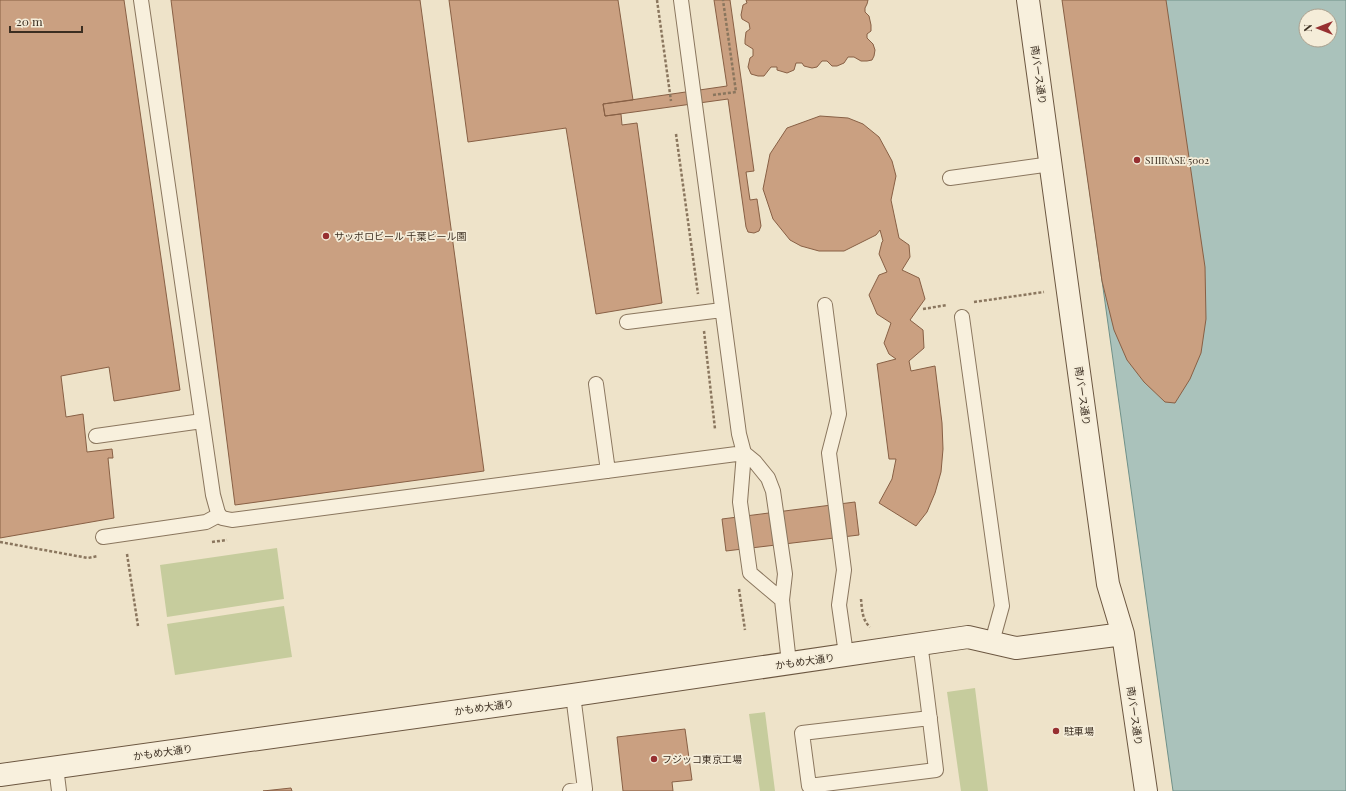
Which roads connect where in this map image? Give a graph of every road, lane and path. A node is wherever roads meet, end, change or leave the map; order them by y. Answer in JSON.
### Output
{"nodes":[{"id":1,"x":141,"y":0,"type":"edge"},
{"id":2,"x":657,"y":0,"type":"edge"},
{"id":3,"x":681,"y":0,"type":"edge"},
{"id":4,"x":722,"y":0,"type":"edge"},
{"id":5,"x":1028,"y":0,"type":"edge"},
{"id":6,"x":713,"y":95,"type":"dead end"},
{"id":7,"x":671,"y":101,"type":"dead end"},
{"id":8,"x":676,"y":134,"type":"dead end"},
{"id":9,"x":1051,"y":164,"type":"junction"},
{"id":10,"x":950,"y":178,"type":"dead end"},
{"id":11,"x":1049,"y":292,"type":"dead end"},
{"id":12,"x":698,"y":296,"type":"dead end"},
{"id":13,"x":966,"y":303,"type":"dead end"},
{"id":14,"x":825,"y":305,"type":"dead end"},
{"id":15,"x":952,"y":305,"type":"dead end"},
{"id":16,"x":923,"y":308,"type":"dead end"},
{"id":17,"x":722,"y":310,"type":"junction"},
{"id":18,"x":962,"y":317,"type":"dead end"},
{"id":19,"x":627,"y":322,"type":"dead end"},
{"id":20,"x":703,"y":325,"type":"dead end"},
{"id":21,"x":596,"y":384,"type":"dead end"},
{"id":22,"x":202,"y":421,"type":"junction"},
{"id":23,"x":716,"y":434,"type":"dead end"},
{"id":24,"x":96,"y":436,"type":"dead end"},
{"id":25,"x":744,"y":453,"type":"junction"},
{"id":26,"x":608,"y":471,"type":"junction"},
{"id":27,"x":219,"y":514,"type":"junction"},
{"id":28,"x":103,"y":537,"type":"dead end"},
{"id":29,"x":0,"y":542,"type":"edge"},
{"id":30,"x":126,"y":548,"type":"dead end"},
{"id":31,"x":104,"y":556,"type":"dead end"},
{"id":32,"x":782,"y":600,"type":"junction"},
{"id":33,"x":138,"y":626,"type":"dead end"},
{"id":34,"x":1124,"y":634,"type":"junction"},
{"id":35,"x":992,"y":642,"type":"junction"},
{"id":36,"x":920,"y":643,"type":"junction"},
{"id":37,"x":846,"y":654,"type":"junction"},
{"id":38,"x":789,"y":663,"type":"junction"},
{"id":39,"x":573,"y":695,"type":"junction"},
{"id":40,"x":930,"y":718,"type":"junction"},
{"id":41,"x":56,"y":767,"type":"junction"},
{"id":42,"x":0,"y":775,"type":"edge"},
{"id":43,"x":59,"y":791,"type":"edge"},
{"id":44,"x":570,"y":791,"type":"edge"},
{"id":45,"x":1146,"y":791,"type":"edge"}],
"edges":[{"from":1,"to":22,"type":"lane"},
{"from":2,"to":7,"type":"path"},
{"from":3,"to":17,"type":"lane"},
{"from":4,"to":6,"type":"path"},
{"from":5,"to":9,"type":"street","name":"南バース通り"},
{"from":8,"to":12,"type":"path"},
{"from":9,"to":10,"type":"lane"},
{"from":9,"to":34,"type":"street","name":"南バース通り"},
{"from":11,"to":13,"type":"path"},
{"from":14,"to":37,"type":"lane"},
{"from":15,"to":16,"type":"path"},
{"from":17,"to":19,"type":"lane"},
{"from":17,"to":25,"type":"lane"},
{"from":18,"to":35,"type":"lane"},
{"from":20,"to":23,"type":"path"},
{"from":21,"to":26,"type":"lane"},
{"from":22,"to":24,"type":"lane"},
{"from":22,"to":27,"type":"lane"},
{"from":25,"to":26,"type":"lane"},
{"from":25,"to":32,"type":"lane"},
{"from":25,"to":32,"type":"lane"},
{"from":26,"to":27,"type":"lane"},
{"from":27,"to":28,"type":"lane"},
{"from":29,"to":31,"type":"path"},
{"from":30,"to":33,"type":"path"},
{"from":32,"to":38,"type":"lane"},
{"from":34,"to":35,"type":"street","name":"かもめ大通り"},
{"from":34,"to":45,"type":"street","name":"南バース通り"},
{"from":35,"to":36,"type":"street","name":"かもめ大通り"},
{"from":36,"to":37,"type":"street","name":"かもめ大通り"},
{"from":36,"to":40,"type":"lane"},
{"from":37,"to":38,"type":"street","name":"かもめ大通り"},
{"from":38,"to":39,"type":"street","name":"かもめ大通り"},
{"from":39,"to":41,"type":"street","name":"かもめ大通り"},
{"from":39,"to":44,"type":"lane"},
{"from":40,"to":40,"type":"lane"},
{"from":41,"to":42,"type":"street","name":"かもめ大通り"},
{"from":41,"to":43,"type":"lane"}]}
